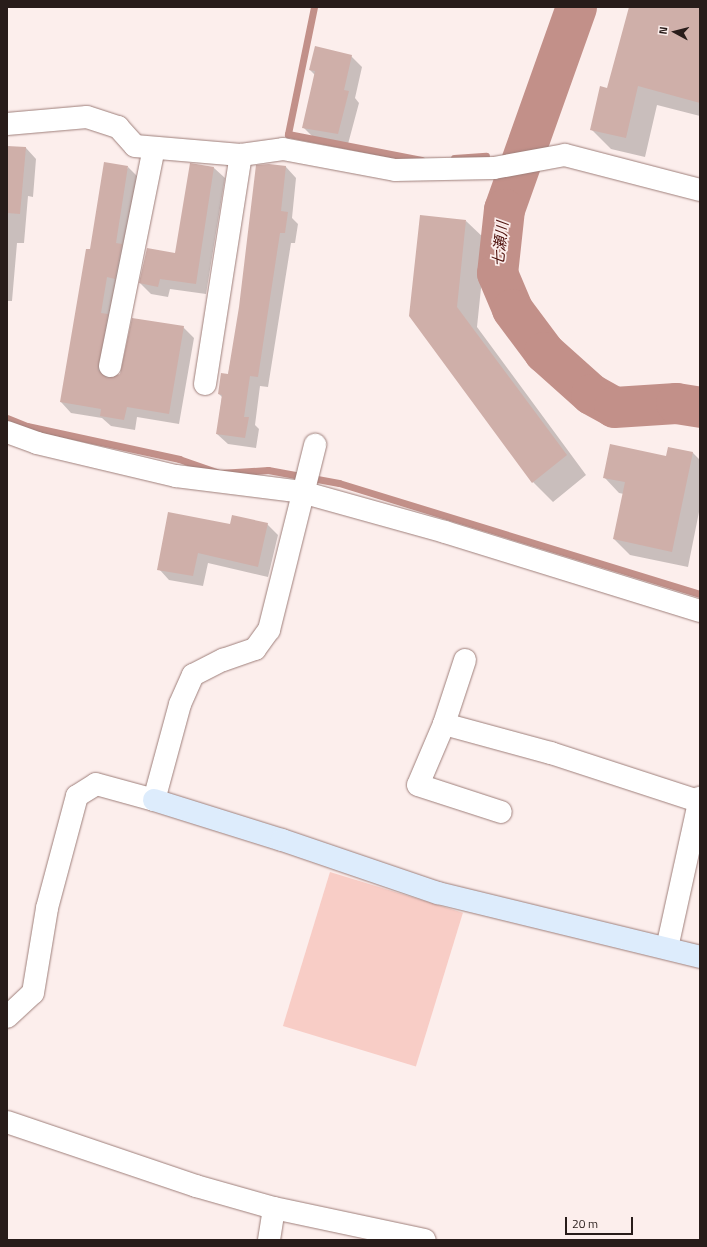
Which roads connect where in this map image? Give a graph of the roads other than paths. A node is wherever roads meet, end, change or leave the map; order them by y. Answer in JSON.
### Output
{"nodes":[{"id":1,"x":7,"y":124,"type":"edge"},
{"id":2,"x":154,"y":148,"type":"junction"},
{"id":3,"x":241,"y":154,"type":"junction"},
{"id":4,"x":700,"y":190,"type":"edge"},
{"id":5,"x":110,"y":366,"type":"dead end"},
{"id":6,"x":205,"y":384,"type":"dead end"},
{"id":7,"x":7,"y":432,"type":"edge"},
{"id":8,"x":315,"y":445,"type":"dead end"},
{"id":9,"x":303,"y":487,"type":"junction"},
{"id":10,"x":700,"y":611,"type":"edge"},
{"id":11,"x":465,"y":660,"type":"dead end"},
{"id":12,"x":444,"y":724,"type":"junction"},
{"id":13,"x":699,"y":799,"type":"edge"},
{"id":14,"x":154,"y":800,"type":"junction"},
{"id":15,"x":501,"y":812,"type":"dead end"},
{"id":16,"x":668,"y":948,"type":"junction"},
{"id":17,"x":700,"y":957,"type":"edge"},
{"id":18,"x":7,"y":1017,"type":"edge"},
{"id":19,"x":7,"y":1122,"type":"edge"},
{"id":20,"x":274,"y":1208,"type":"junction"},
{"id":21,"x":269,"y":1240,"type":"edge"},
{"id":22,"x":424,"y":1240,"type":"edge"}],
"edges":[{"from":1,"to":2,"type":"street"},
{"from":2,"to":3,"type":"street"},
{"from":2,"to":5,"type":"street"},
{"from":3,"to":4,"type":"street"},
{"from":3,"to":6,"type":"street"},
{"from":7,"to":9,"type":"street"},
{"from":8,"to":9,"type":"street"},
{"from":9,"to":10,"type":"street"},
{"from":9,"to":14,"type":"street"},
{"from":11,"to":12,"type":"street"},
{"from":12,"to":13,"type":"street"},
{"from":12,"to":15,"type":"street"},
{"from":13,"to":16,"type":"street"},
{"from":14,"to":16,"type":"street"},
{"from":14,"to":18,"type":"street"},
{"from":16,"to":17,"type":"street"},
{"from":19,"to":20,"type":"street"},
{"from":20,"to":21,"type":"street"},
{"from":20,"to":22,"type":"street"}]}
